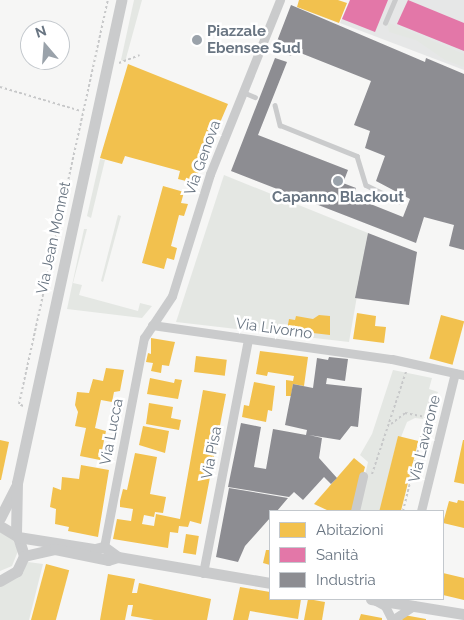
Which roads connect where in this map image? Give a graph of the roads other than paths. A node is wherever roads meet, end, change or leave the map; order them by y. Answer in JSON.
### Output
{"nodes":[{"id":1,"x":121,"y":0,"type":"edge"},
{"id":2,"x":280,"y":0,"type":"edge"},
{"id":3,"x":394,"y":0,"type":"edge"},
{"id":4,"x":385,"y":23,"type":"dead end"},
{"id":5,"x":243,"y":92,"type":"junction"},
{"id":6,"x":255,"y":97,"type":"dead end"},
{"id":7,"x":275,"y":105,"type":"dead end"},
{"id":8,"x":399,"y":202,"type":"dead end"},
{"id":9,"x":152,"y":325,"type":"junction"},
{"id":10,"x":248,"y":339,"type":"junction"},
{"id":11,"x":460,"y":374,"type":"edge"},
{"id":12,"x":363,"y":476,"type":"road end"},
{"id":13,"x":17,"y":483,"type":"junction"},
{"id":14,"x":354,"y":510,"type":"edge"},
{"id":15,"x":421,"y":510,"type":"edge"},
{"id":16,"x":0,"y":518,"type":"edge"},
{"id":17,"x":0,"y":526,"type":"edge"},
{"id":18,"x":17,"y":535,"type":"junction"},
{"id":19,"x":104,"y":547,"type":"junction"},
{"id":20,"x":24,"y":556,"type":"junction"},
{"id":21,"x":118,"y":557,"type":"junction"},
{"id":22,"x":203,"y":573,"type":"junction"},
{"id":23,"x":0,"y":580,"type":"edge"},
{"id":24,"x":269,"y":583,"type":"edge"},
{"id":25,"x":373,"y":600,"type":"edge"},
{"id":26,"x":399,"y":600,"type":"edge"},
{"id":27,"x":417,"y":604,"type":"junction"},
{"id":28,"x":464,"y":614,"type":"edge"},
{"id":29,"x":392,"y":620,"type":"edge"}],
"edges":[{"from":1,"to":13,"type":"street","name":"Via Jean Monnet"},
{"from":2,"to":5,"type":"street","name":"Via Genova"},
{"from":3,"to":4,"type":"lane"},
{"from":5,"to":6,"type":"lane"},
{"from":5,"to":9,"type":"street","name":"Via Genova"},
{"from":7,"to":8,"type":"lane"},
{"from":9,"to":10,"type":"street","name":"Via Livorno"},
{"from":9,"to":19,"type":"street","name":"Via Lucca"},
{"from":10,"to":11,"type":"street","name":"Via Livorno"},
{"from":10,"to":22,"type":"street","name":"Via Pisa"},
{"from":11,"to":15,"type":"street","name":"Via Lavarone"},
{"from":12,"to":14,"type":"street"},
{"from":13,"to":16,"type":"street","name":"Via Jean Monnet"},
{"from":13,"to":18,"type":"street","name":"Via Jean Monnet"},
{"from":17,"to":18,"type":"street"},
{"from":18,"to":19,"type":"street"},
{"from":18,"to":20,"type":"street","name":"Via Jean Monnet"},
{"from":19,"to":21,"type":"street"},
{"from":20,"to":21,"type":"street"},
{"from":20,"to":23,"type":"street"},
{"from":21,"to":22,"type":"street"},
{"from":22,"to":24,"type":"street"},
{"from":25,"to":29,"type":"street"},
{"from":26,"to":27,"type":"street"},
{"from":27,"to":28,"type":"street"},
{"from":27,"to":29,"type":"street"}]}
